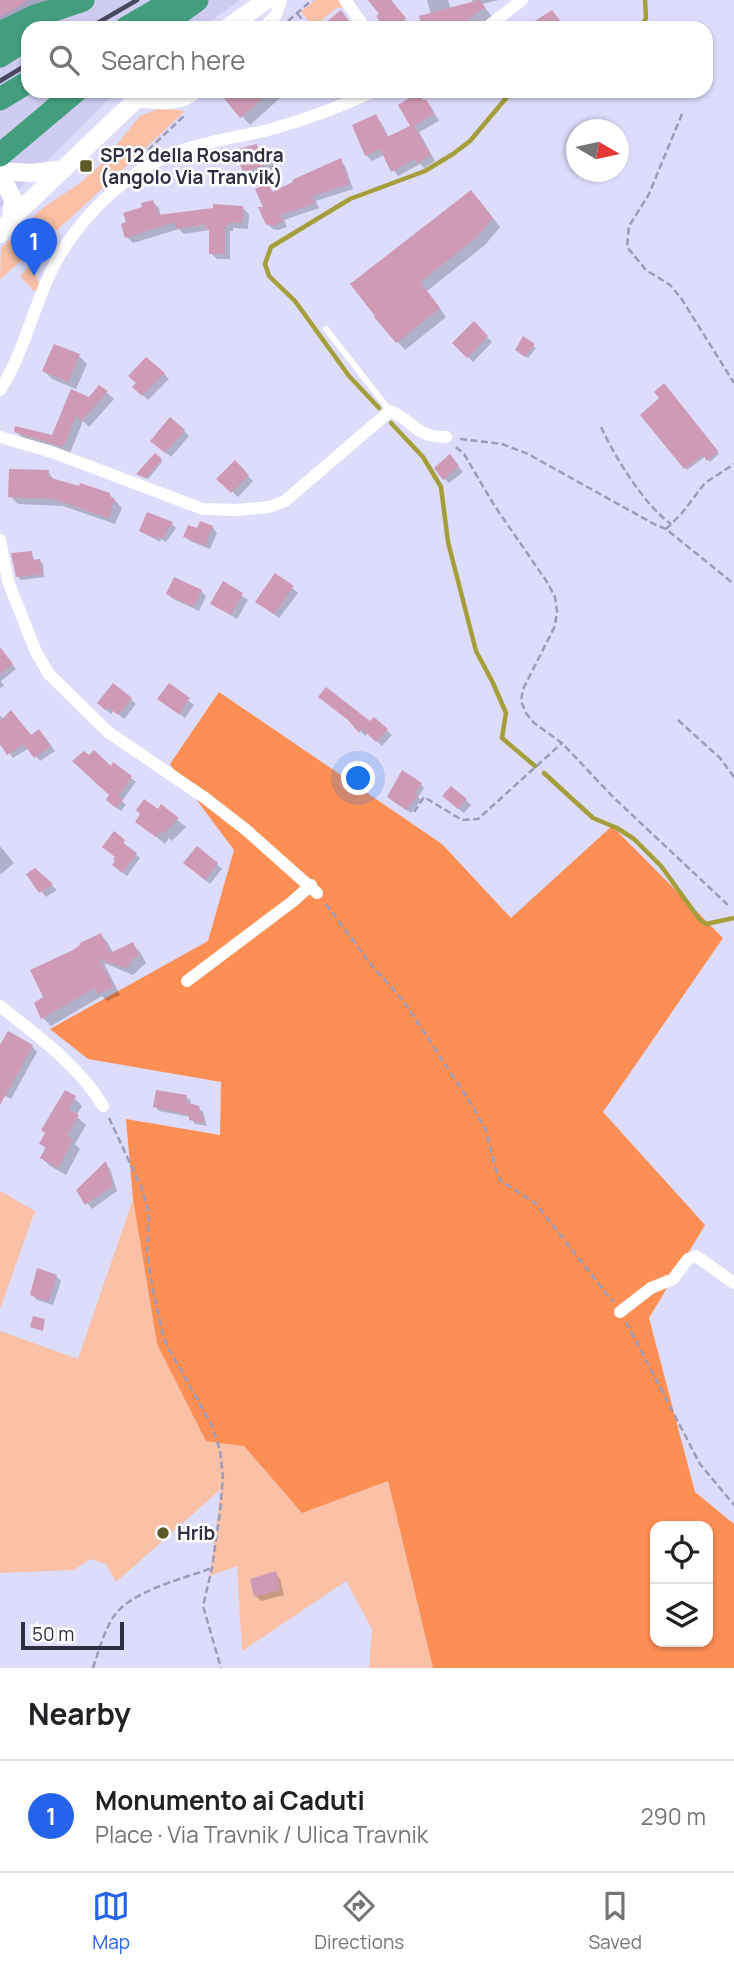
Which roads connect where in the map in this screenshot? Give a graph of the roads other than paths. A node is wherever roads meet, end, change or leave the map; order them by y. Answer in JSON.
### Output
{"nodes":[{"id":1,"x":82,"y":0,"type":"edge"},
{"id":2,"x":89,"y":0,"type":"edge"},
{"id":3,"x":174,"y":0,"type":"edge"},
{"id":4,"x":197,"y":0,"type":"edge"},
{"id":5,"x":268,"y":0,"type":"edge"},
{"id":6,"x":281,"y":0,"type":"edge"},
{"id":7,"x":345,"y":0,"type":"edge"},
{"id":8,"x":522,"y":0,"type":"edge"},
{"id":9,"x":26,"y":21,"type":"edge"},
{"id":10,"x":56,"y":21,"type":"edge"},
{"id":11,"x":138,"y":21,"type":"edge"},
{"id":12,"x":168,"y":21,"type":"edge"},
{"id":13,"x":237,"y":21,"type":"edge"},
{"id":14,"x":270,"y":21,"type":"edge"},
{"id":15,"x":360,"y":21,"type":"edge"},
{"id":16,"x":495,"y":21,"type":"edge"},
{"id":17,"x":21,"y":23,"type":"edge"},
{"id":18,"x":0,"y":33,"type":"edge"},
{"id":19,"x":21,"y":42,"type":"edge"},
{"id":20,"x":0,"y":56,"type":"edge"},
{"id":21,"x":21,"y":86,"type":"edge"},
{"id":22,"x":68,"y":98,"type":"edge"},
{"id":23,"x":138,"y":98,"type":"edge"},
{"id":24,"x":143,"y":98,"type":"edge"},
{"id":25,"x":188,"y":98,"type":"edge"},
{"id":26,"x":357,"y":98,"type":"edge"},
{"id":27,"x":0,"y":99,"type":"edge"},
{"id":28,"x":0,"y":155,"type":"edge"},
{"id":29,"x":64,"y":169,"type":"junction"},
{"id":30,"x":0,"y":172,"type":"edge"},
{"id":31,"x":4,"y":222,"type":"edge"},
{"id":32,"x":0,"y":234,"type":"edge"},
{"id":33,"x":326,"y":329,"type":"dead end"},
{"id":34,"x":0,"y":390,"type":"edge"},
{"id":35,"x":390,"y":411,"type":"junction"},
{"id":36,"x":0,"y":437,"type":"edge"},
{"id":37,"x":446,"y":437,"type":"road end"},
{"id":38,"x":0,"y":540,"type":"edge"},
{"id":39,"x":187,"y":981,"type":"dead end"},
{"id":40,"x":0,"y":1006,"type":"edge"},
{"id":41,"x":103,"y":1106,"type":"road end"},
{"id":42,"x":734,"y":1283,"type":"edge"},
{"id":43,"x":620,"y":1312,"type":"road end"}],
"edges":[{"from":1,"to":9,"type":"highway"},
{"from":2,"to":10,"type":"highway"},
{"from":3,"to":11,"type":"highway"},
{"from":4,"to":12,"type":"highway"},
{"from":5,"to":13,"type":"main road"},
{"from":6,"to":14,"type":"street"},
{"from":7,"to":15,"type":"street"},
{"from":8,"to":16,"type":"street"},
{"from":17,"to":18,"type":"highway"},
{"from":19,"to":20,"type":"highway"},
{"from":21,"to":27,"type":"highway"},
{"from":22,"to":28,"type":"highway"},
{"from":23,"to":29,"type":"main road"},
{"from":24,"to":25,"type":"street"},
{"from":26,"to":34,"type":"street"},
{"from":29,"to":30,"type":"main road"},
{"from":29,"to":31,"type":"main road"},
{"from":30,"to":31,"type":"main road"},
{"from":31,"to":32,"type":"main road"},
{"from":33,"to":35,"type":"lane"},
{"from":35,"to":36,"type":"street"},
{"from":35,"to":37,"type":"street"},
{"from":38,"to":39,"type":"street"},
{"from":40,"to":41,"type":"street"},
{"from":42,"to":43,"type":"street"}]}
